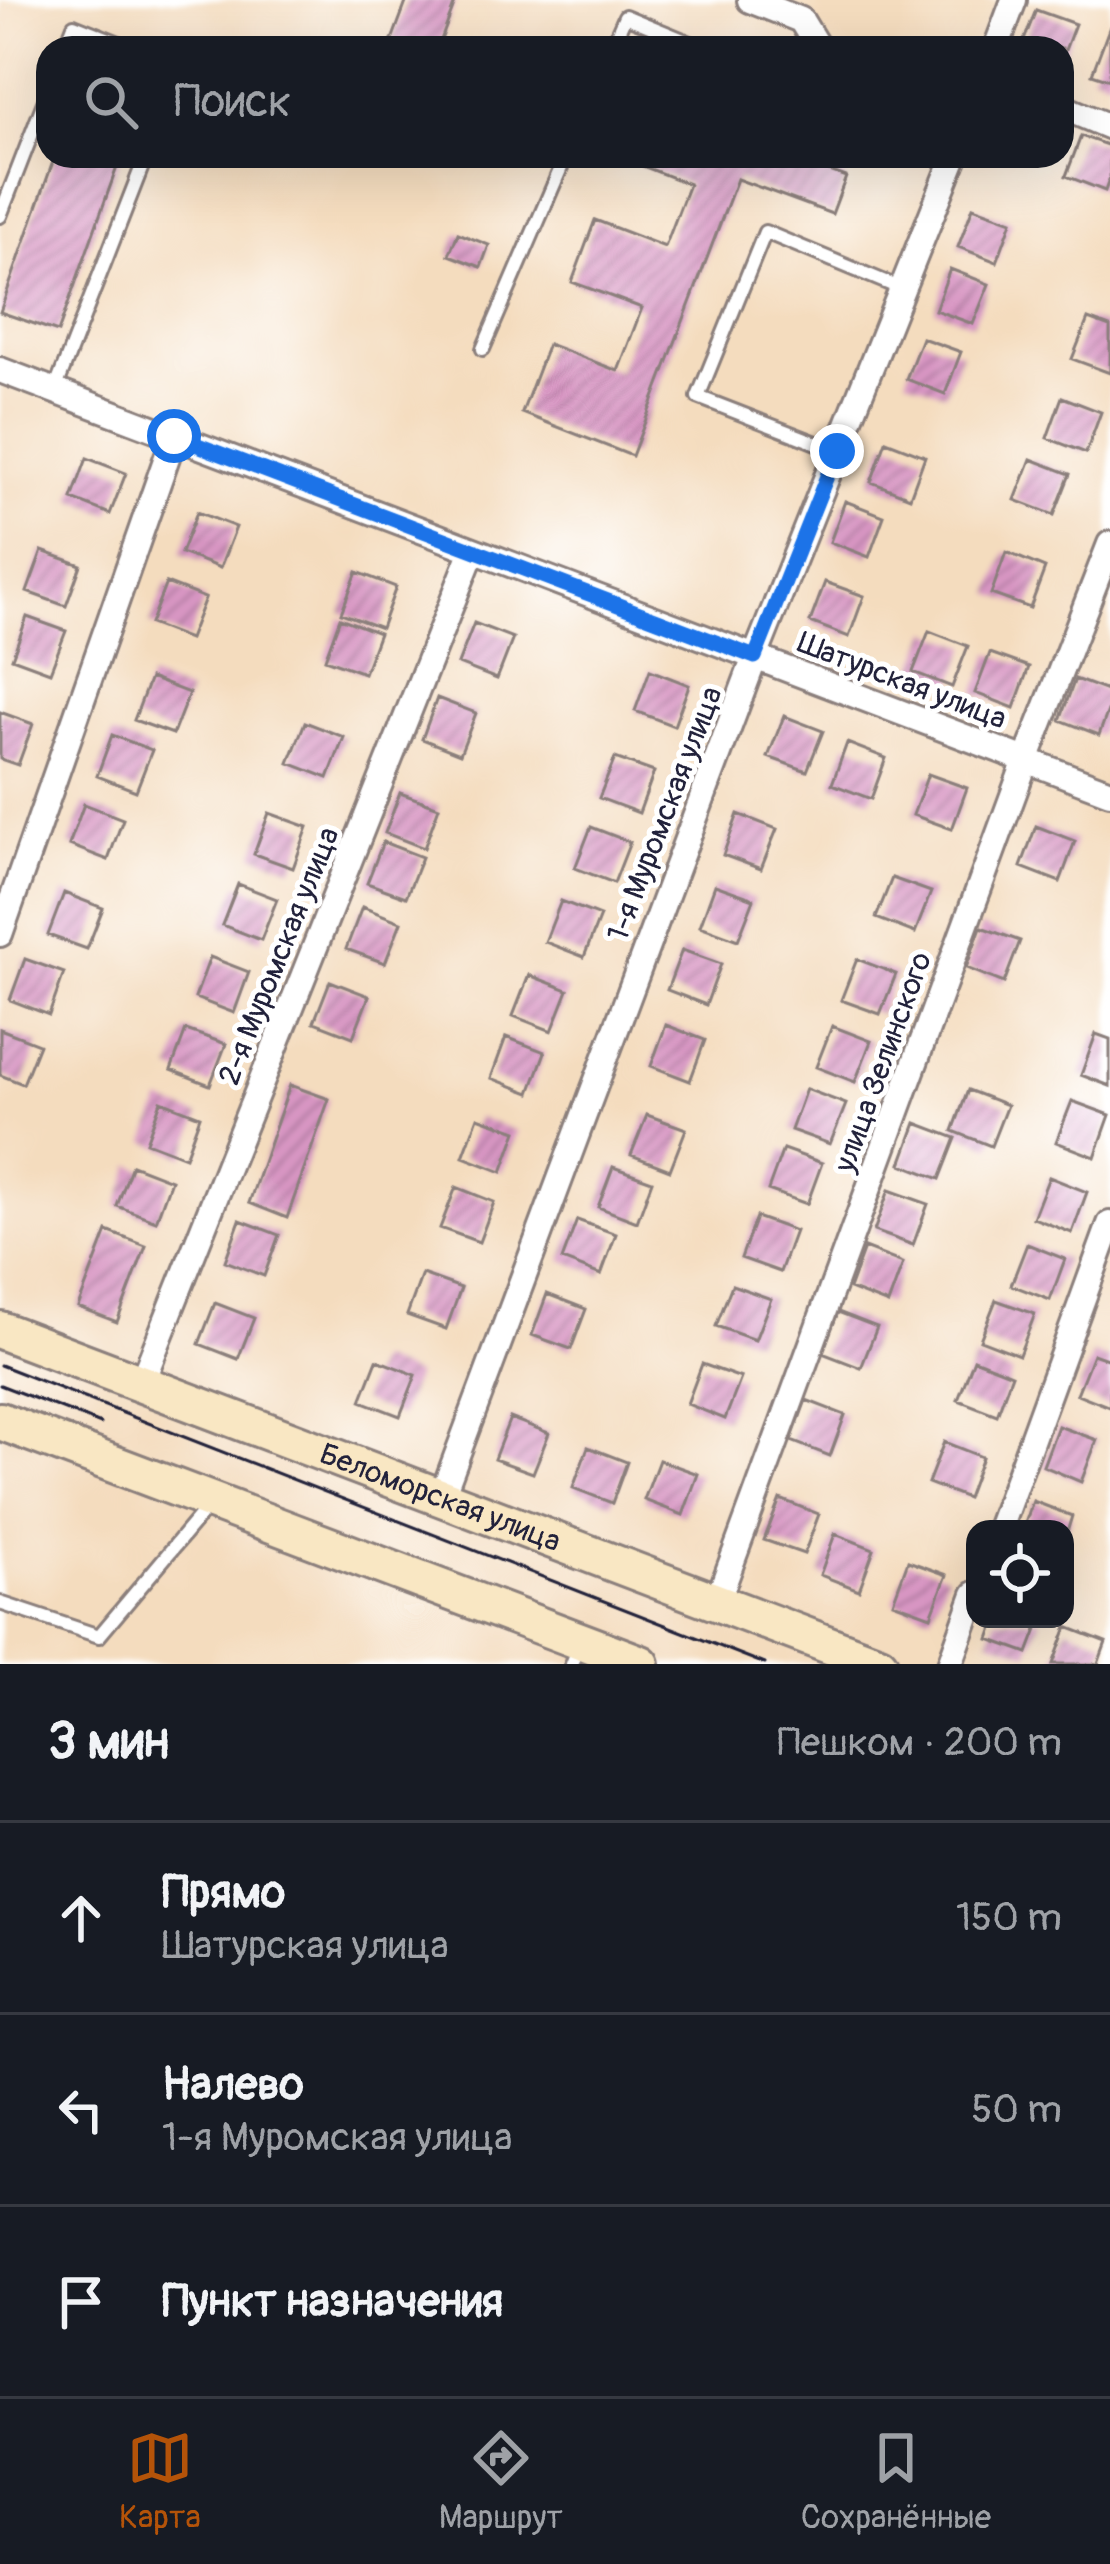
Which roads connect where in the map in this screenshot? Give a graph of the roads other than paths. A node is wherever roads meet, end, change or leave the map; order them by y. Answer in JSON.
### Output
{"nodes":[{"id":1,"x":750,"y":0,"type":"edge"},
{"id":2,"x":1014,"y":0,"type":"edge"},
{"id":3,"x":70,"y":36,"type":"edge"},
{"id":4,"x":102,"y":36,"type":"edge"},
{"id":5,"x":616,"y":36,"type":"edge"},
{"id":6,"x":674,"y":36,"type":"edge"},
{"id":7,"x":811,"y":36,"type":"edge"},
{"id":8,"x":1000,"y":36,"type":"edge"},
{"id":9,"x":1074,"y":112,"type":"edge"},
{"id":10,"x":36,"y":123,"type":"edge"},
{"id":11,"x":1110,"y":127,"type":"edge"},
{"id":12,"x":141,"y":168,"type":"edge"},
{"id":13,"x":561,"y":168,"type":"edge"},
{"id":14,"x":950,"y":168,"type":"edge"},
{"id":15,"x":0,"y":215,"type":"edge"},
{"id":16,"x":902,"y":289,"type":"junction"},
{"id":17,"x":484,"y":350,"type":"dead end"},
{"id":18,"x":0,"y":370,"type":"edge"},
{"id":19,"x":55,"y":391,"type":"junction"},
{"id":20,"x":174,"y":436,"type":"junction"},
{"id":21,"x":837,"y":451,"type":"junction"},
{"id":22,"x":1110,"y":544,"type":"edge"},
{"id":23,"x":473,"y":550,"type":"junction"},
{"id":24,"x":755,"y":657,"type":"junction"},
{"id":25,"x":1026,"y":760,"type":"junction"},
{"id":26,"x":1110,"y":792,"type":"edge"},
{"id":27,"x":0,"y":934,"type":"edge"},
{"id":28,"x":1110,"y":1224,"type":"edge"},
{"id":29,"x":0,"y":1330,"type":"edge"},
{"id":30,"x":141,"y":1384,"type":"junction"},
{"id":31,"x":0,"y":1421,"type":"edge"},
{"id":32,"x":441,"y":1498,"type":"junction"},
{"id":33,"x":212,"y":1502,"type":"junction"},
{"id":34,"x":1002,"y":1520,"type":"edge"},
{"id":35,"x":717,"y":1602,"type":"junction"},
{"id":36,"x":0,"y":1603,"type":"edge"},
{"id":37,"x":966,"y":1619,"type":"edge"},
{"id":38,"x":577,"y":1653,"type":"edge"},
{"id":39,"x":641,"y":1664,"type":"edge"},
{"id":40,"x":879,"y":1664,"type":"edge"},
{"id":41,"x":950,"y":1664,"type":"edge"}],
"edges":[{"from":1,"to":7,"type":"street"},
{"from":2,"to":8,"type":"street"},
{"from":3,"to":4,"type":"lane"},
{"from":5,"to":6,"type":"lane"},
{"from":9,"to":11,"type":"street"},
{"from":10,"to":15,"type":"lane"},
{"from":12,"to":19,"type":"lane"},
{"from":13,"to":17,"type":"lane"},
{"from":14,"to":16,"type":"street","name":"1-я Муромская улица"},
{"from":16,"to":21,"type":"street","name":"1-я Муромская улица"},
{"from":16,"to":21,"type":"lane"},
{"from":18,"to":19,"type":"street","name":"Шатурская улица"},
{"from":19,"to":20,"type":"street","name":"Шатурская улица"},
{"from":20,"to":23,"type":"street","name":"Шатурская улица"},
{"from":20,"to":27,"type":"street"},
{"from":21,"to":24,"type":"street","name":"1-я Муромская улица"},
{"from":22,"to":25,"type":"street","name":"улица Зелинского"},
{"from":23,"to":24,"type":"street","name":"Шатурская улица"},
{"from":23,"to":30,"type":"street","name":"2-я Муромская улица"},
{"from":24,"to":25,"type":"street","name":"Шатурская улица"},
{"from":24,"to":32,"type":"street","name":"1-я Муромская улица"},
{"from":25,"to":26,"type":"street","name":"Шатурская улица"},
{"from":25,"to":35,"type":"street","name":"улица Зелинского"},
{"from":28,"to":34,"type":"street"},
{"from":29,"to":30,"type":"main road","name":"Беломорская улица"},
{"from":30,"to":32,"type":"main road","name":"Беломорская улица"},
{"from":31,"to":33,"type":"main road"},
{"from":32,"to":35,"type":"main road","name":"Беломорская улица"},
{"from":33,"to":36,"type":"lane"},
{"from":33,"to":38,"type":"main road"},
{"from":35,"to":40,"type":"main road","name":"Беломорская улица"},
{"from":37,"to":41,"type":"street"},
{"from":38,"to":39,"type":"main road"}]}
